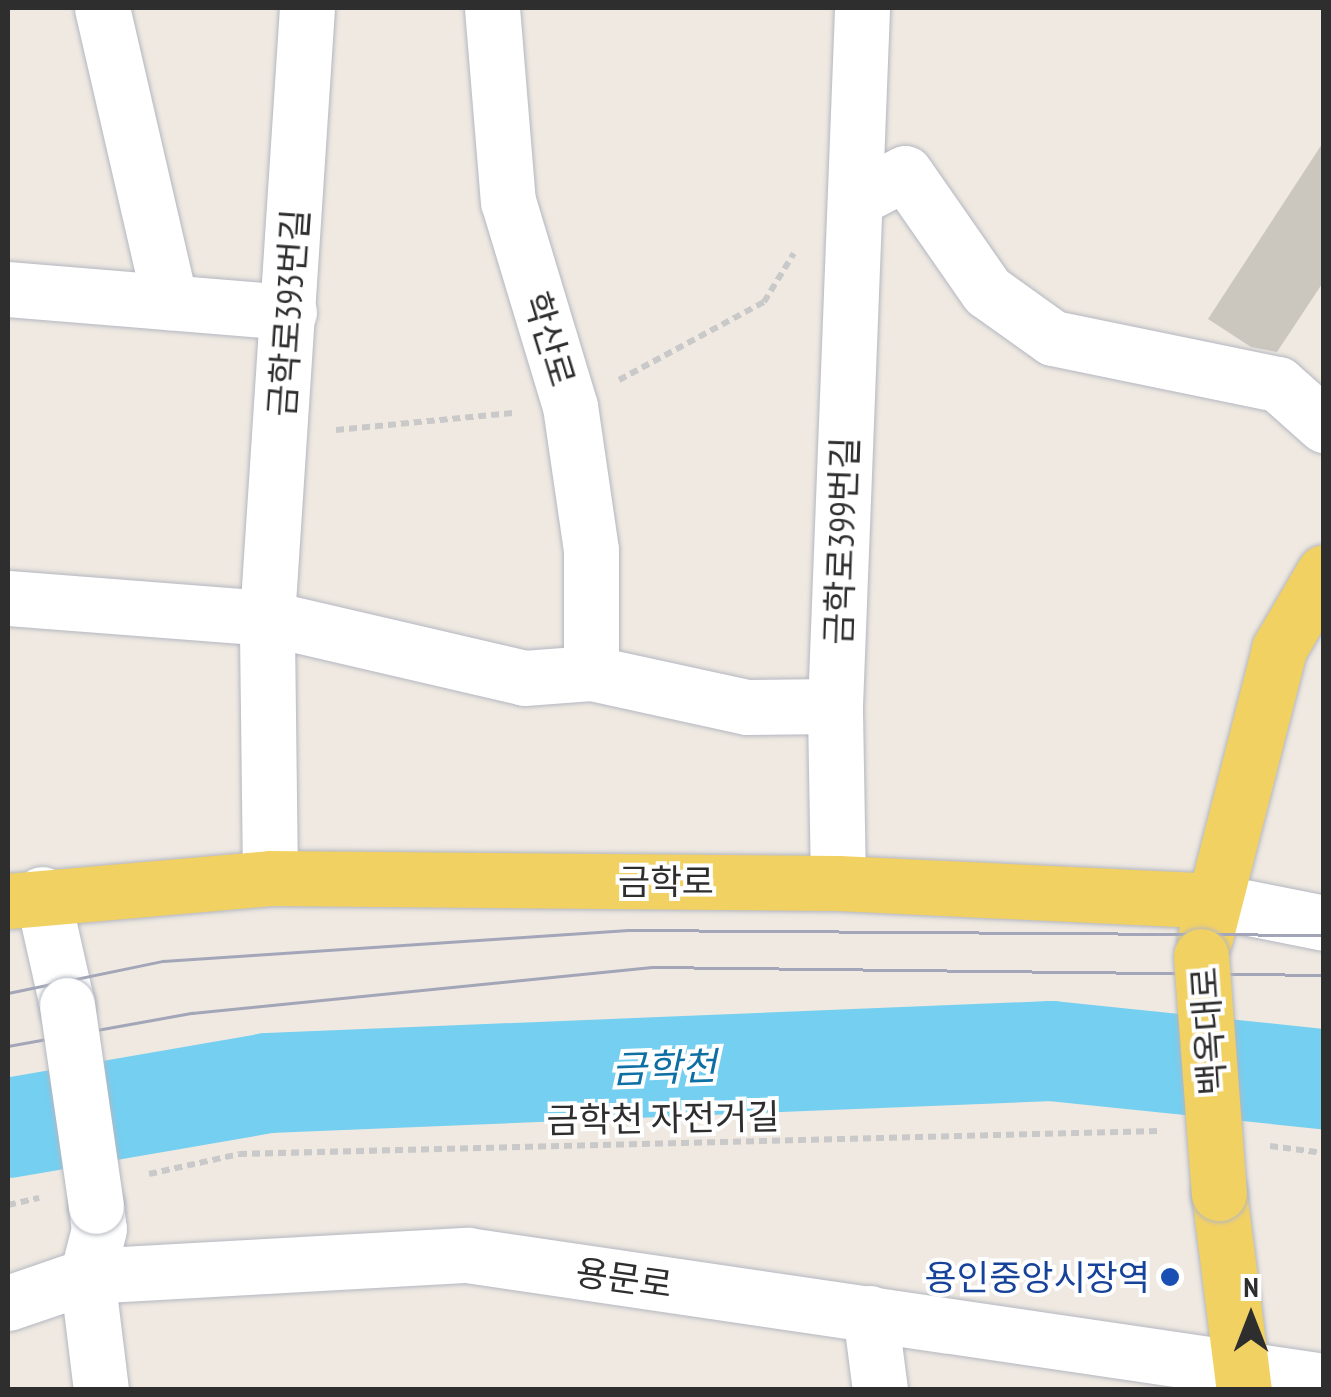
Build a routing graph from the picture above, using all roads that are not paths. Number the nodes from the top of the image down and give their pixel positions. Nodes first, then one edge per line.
1 (102, 8) edge
2 (307, 8) edge
3 (492, 8) edge
4 (862, 8) edge
5 (855, 199) junction
6 (8, 289) edge
7 (170, 302) junction
8 (289, 312) junction
9 (1324, 426) edge
10 (1324, 572) edge
11 (8, 598) edge
12 (267, 618) junction
13 (591, 673) junction
14 (835, 706) junction
15 (270, 878) junction
16 (838, 882) junction
17 (25, 897) edge
18 (1214, 901) junction
19 (1324, 924) edge
20 (87, 1276) junction
21 (8, 1303) edge
22 (870, 1313) junction
23 (1243, 1378) edge
24 (1324, 1381) edge
25 (101, 1390) edge
26 (880, 1390) edge

1 - 7 street
2 - 8 street, 금학로393번길
3 - 13 street, 학산로
4 - 5 street, 금학로399번길
5 - 9 street
5 - 14 street, 금학로399번길
6 - 7 street
7 - 8 street
8 - 12 street, 금학로393번길
10 - 18 main road, 백옥대로
11 - 12 street
12 - 13 street
12 - 15 street, 금학로393번길
13 - 14 street
14 - 16 street, 금학로399번길
15 - 16 main road, 금학로
15 - 17 main road, 금학로
16 - 18 main road, 금학로
17 - 20 street, bridge
18 - 19 street, 금학로
18 - 23 main road, 백옥대로, bridge
20 - 21 street, 용문로
20 - 22 street, 용문로
20 - 25 street
22 - 23 street, 용문로
22 - 26 street
23 - 24 street, 용문로

